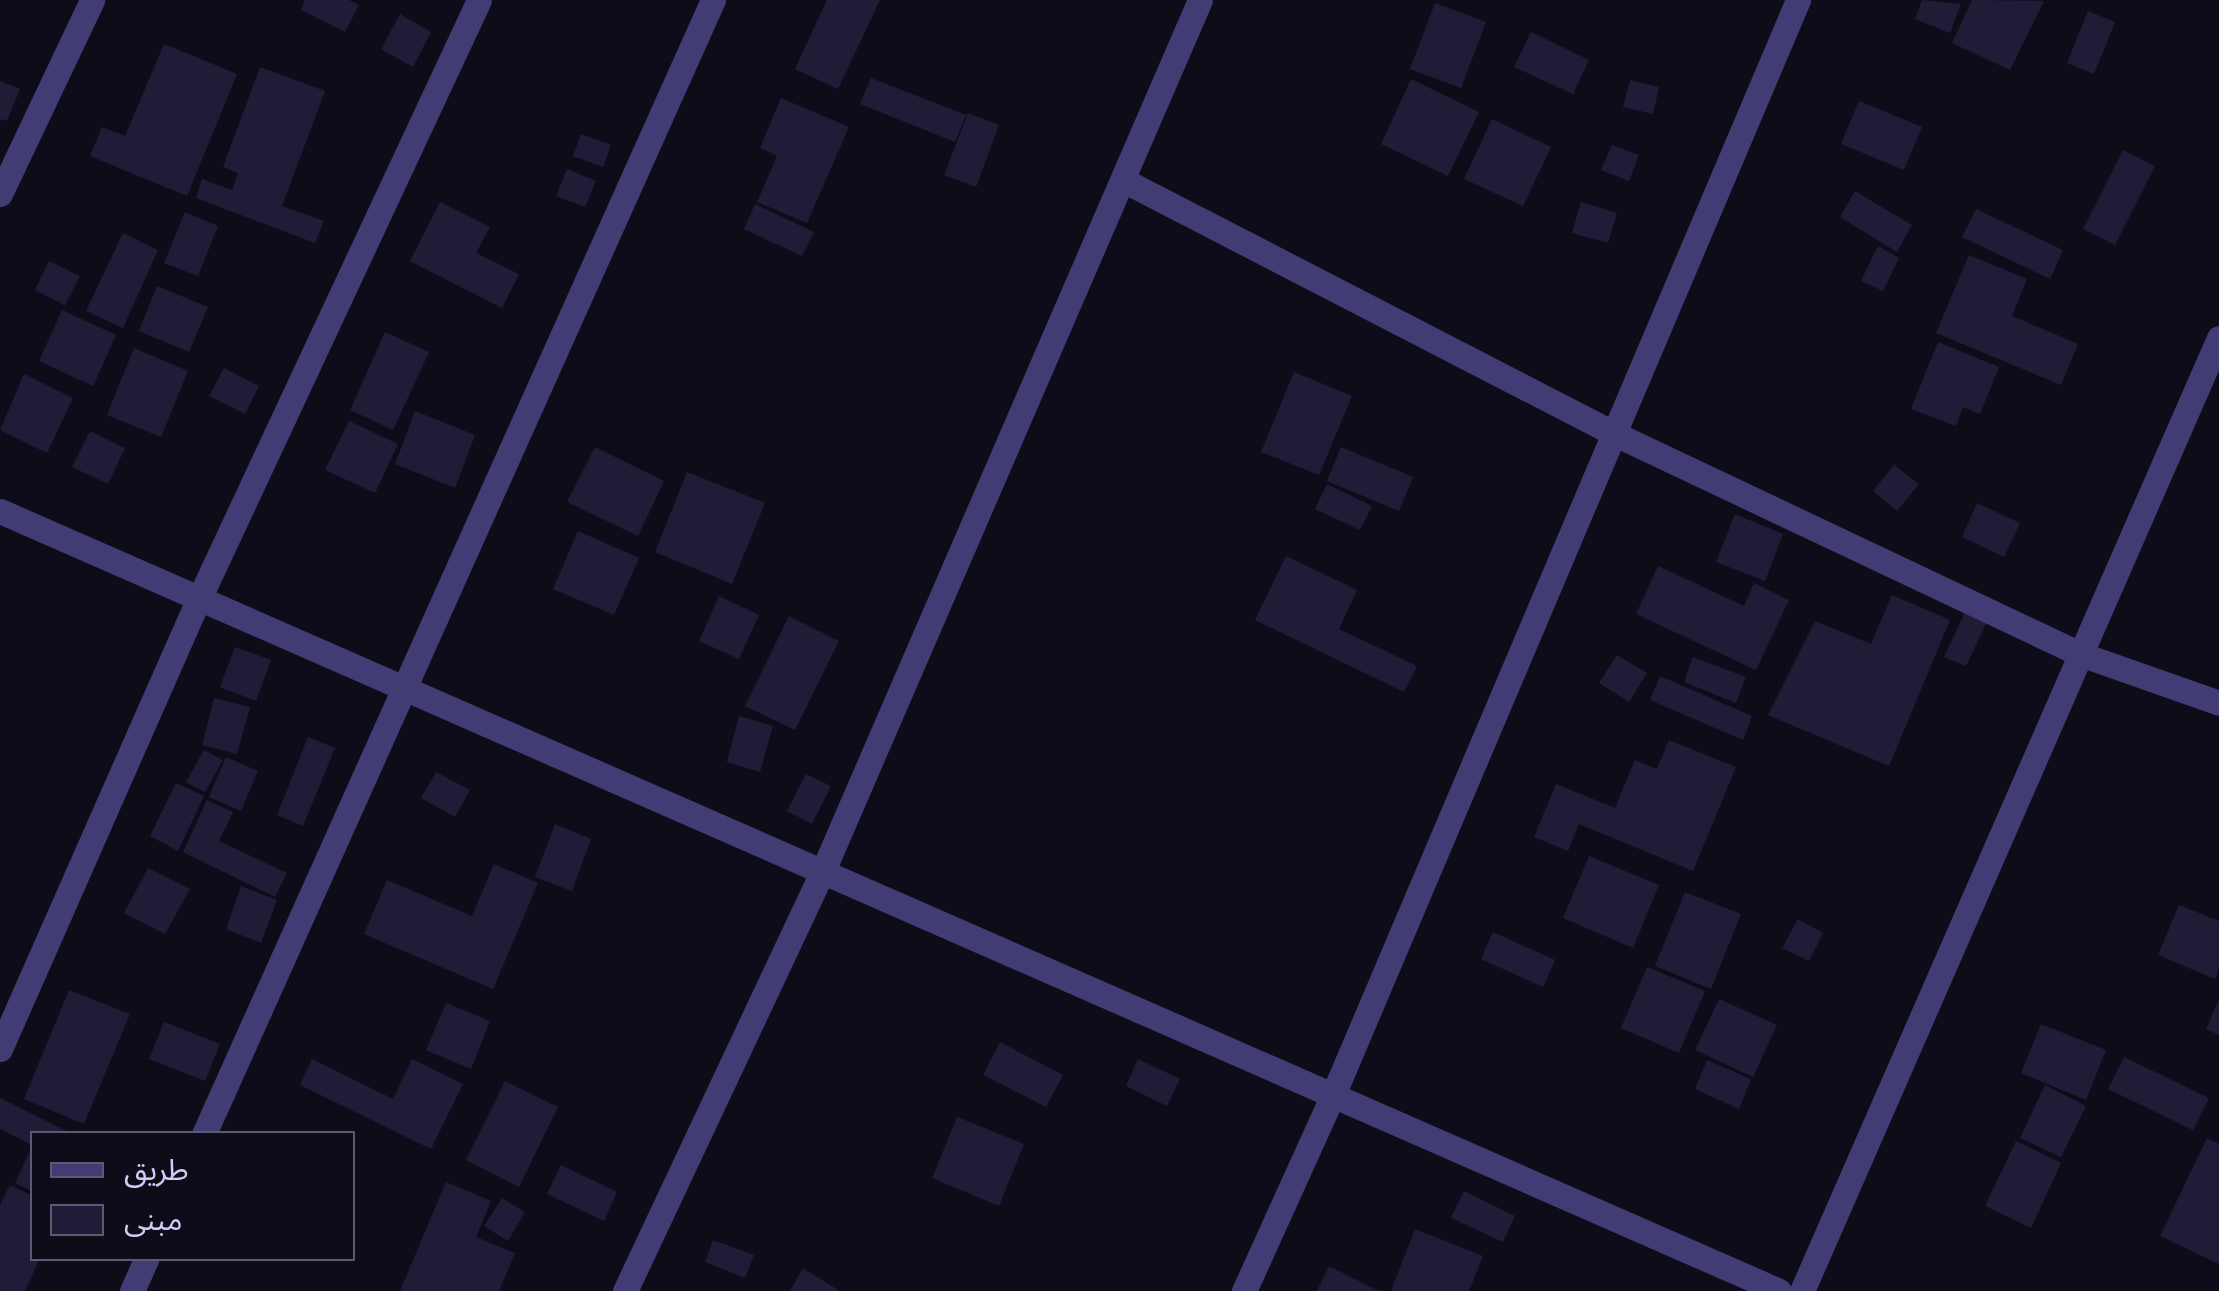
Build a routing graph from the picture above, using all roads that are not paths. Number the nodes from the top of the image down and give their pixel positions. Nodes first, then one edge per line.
1 (92, 0) edge
2 (478, 0) edge
3 (712, 0) edge
4 (1200, 0) edge
5 (1798, 0) edge
6 (1122, 180) junction
7 (0, 194) edge
8 (2219, 338) edge
9 (1615, 434) junction
10 (0, 511) edge
11 (198, 601) junction
12 (2080, 654) junction
13 (406, 691) junction
14 (2219, 703) edge
15 (822, 873) junction
16 (0, 1048) edge
17 (1333, 1095) junction
18 (205, 1131) edge
19 (146, 1261) edge
20 (132, 1291) edge
21 (624, 1291) edge
22 (1244, 1291) edge
23 (1778, 1291) edge
24 (1802, 1291) edge

1 - 7 street
2 - 11 street
3 - 13 street
4 - 6 street
5 - 9 street
6 - 9 street
6 - 15 street
8 - 12 street
9 - 12 street
9 - 17 street
10 - 11 street
11 - 13 street
11 - 16 street
12 - 14 street
12 - 24 street
13 - 15 street
13 - 18 street
15 - 17 street
15 - 21 street
17 - 22 street
17 - 23 street
19 - 20 street

